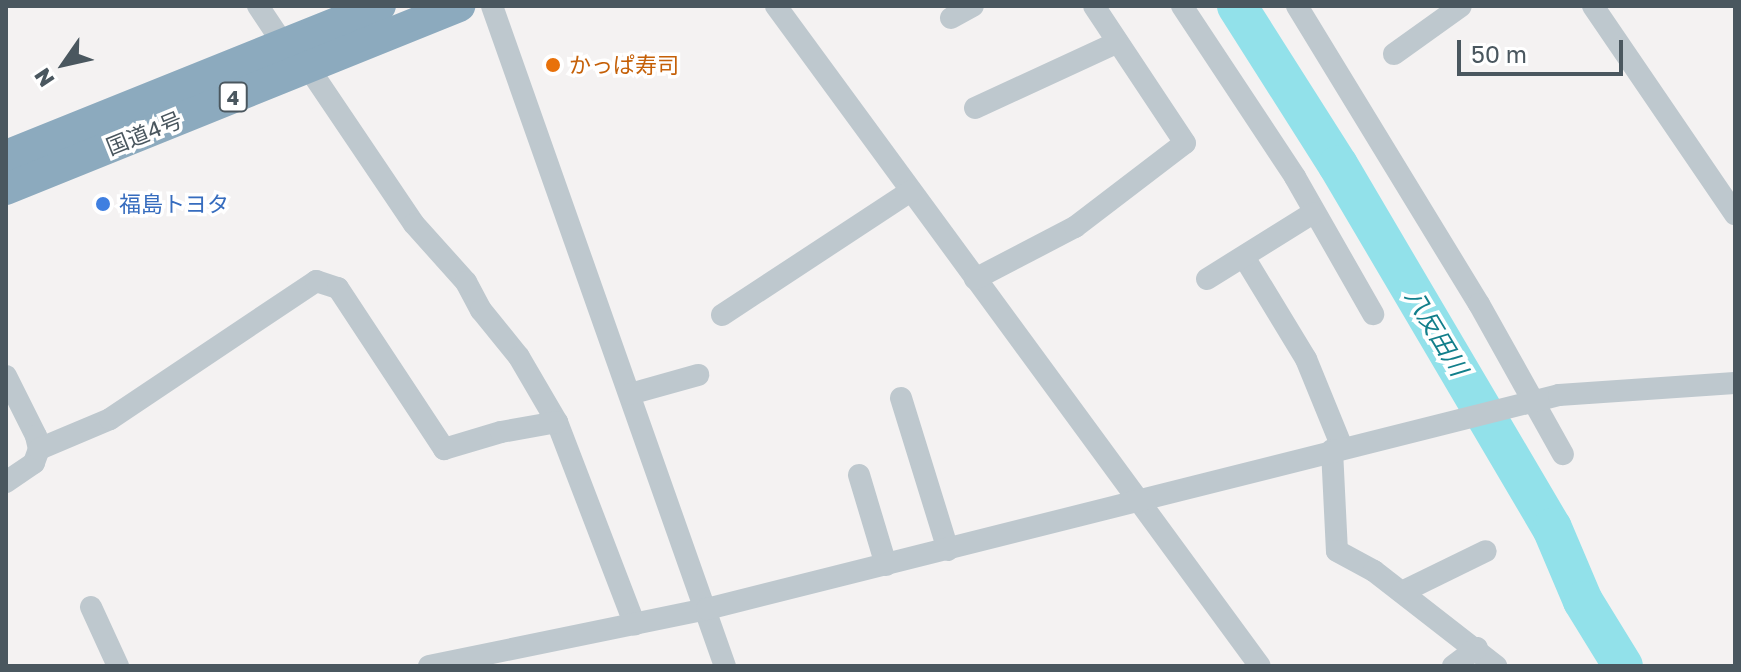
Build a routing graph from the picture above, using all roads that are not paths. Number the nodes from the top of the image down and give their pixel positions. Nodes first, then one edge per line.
1 (258, 6) edge
2 (380, 6) edge
3 (459, 6) edge
4 (492, 6) edge
5 (776, 6) edge
6 (973, 6) edge
7 (1094, 6) edge
8 (1182, 6) edge
9 (1297, 6) edge
10 (1461, 6) edge
11 (1593, 6) edge
12 (951, 18) dead end
13 (1118, 42) junction
14 (284, 45) junction
15 (1394, 54) dead end
16 (308, 67) junction
17 (975, 108) dead end
18 (6, 156) edge
19 (6, 189) edge
20 (911, 191) junction
21 (1731, 201) edge
22 (1313, 213) junction
23 (1244, 257) junction
24 (975, 279) junction
25 (1207, 279) dead end
26 (1373, 314) dead end
27 (722, 315) dead end
28 (698, 375) dead end
29 (6, 376) edge
30 (1735, 383) edge
31 (630, 394) junction
32 (901, 398) dead end
33 (1530, 402) junction
34 (557, 422) junction
35 (39, 449) junction
36 (1337, 449) junction
37 (1563, 454) dead end
38 (859, 475) dead end
39 (6, 482) edge
40 (1136, 499) junction
41 (948, 550) junction
42 (1486, 551) dead end
43 (886, 565) junction
44 (1402, 592) junction
45 (91, 607) dead end
46 (707, 609) junction
47 (635, 625) junction
48 (1477, 648) junction
49 (118, 666) edge
50 (429, 666) edge
51 (725, 666) edge
52 (1260, 666) edge
53 (1453, 666) edge
54 (1496, 666) edge

1 - 14 street
2 - 14 highway, 国道4号 / 4
3 - 16 highway, 国道4号 / 4
4 - 31 street
5 - 20 street
6 - 12 street
7 - 13 street
8 - 22 street
9 - 33 street
10 - 15 street
11 - 21 street
13 - 17 street
13 - 24 street
14 - 18 highway, 国道4号 / 4
16 - 19 highway, 国道4号 / 4
16 - 34 street
20 - 24 street
20 - 27 street
22 - 23 street
22 - 26 street
23 - 25 street
23 - 36 street
24 - 40 street
28 - 31 street
29 - 35 street
30 - 33 street
31 - 46 street
32 - 41 street
33 - 36 street
33 - 37 street
34 - 35 street
34 - 47 street
35 - 39 street
36 - 40 street
36 - 44 street
38 - 43 street
40 - 41 street
40 - 52 street
41 - 43 street
42 - 44 street
43 - 46 street
44 - 48 street
45 - 49 street
46 - 47 street
46 - 51 street
47 - 50 street
48 - 53 street
48 - 54 street

